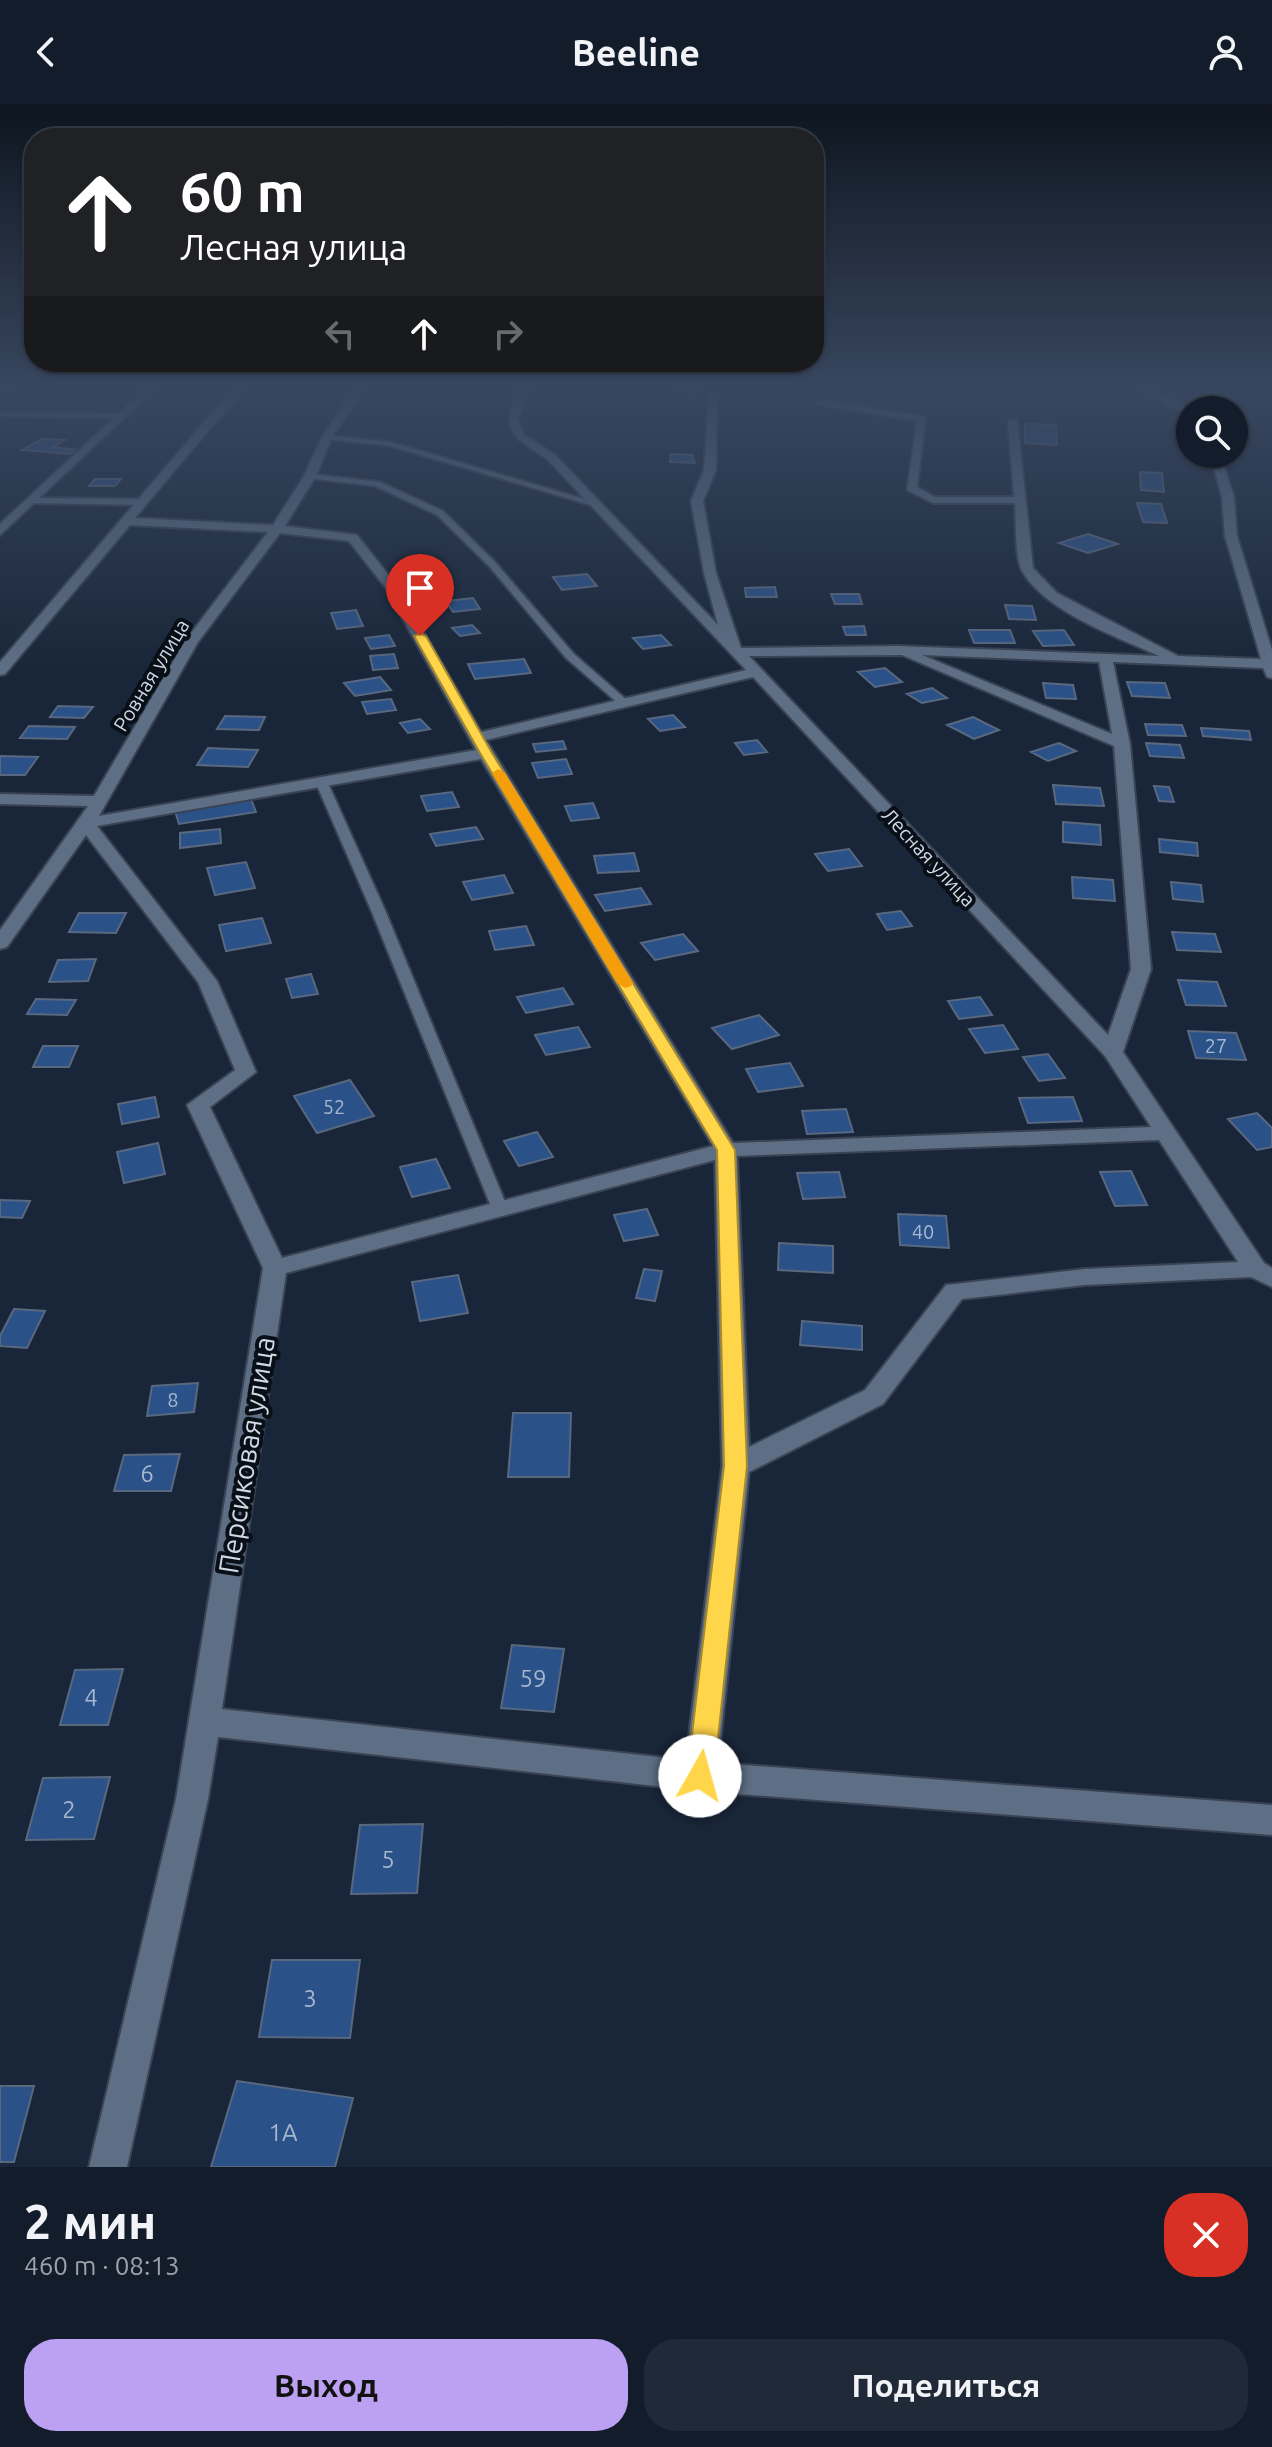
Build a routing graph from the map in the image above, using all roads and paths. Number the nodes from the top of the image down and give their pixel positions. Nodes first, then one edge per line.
1 (50, 483) edge
2 (159, 483) edge
3 (305, 483) edge
4 (371, 483) edge
5 (526, 483) edge
6 (577, 483) edge
7 (704, 483) edge
8 (912, 483) edge
9 (1018, 483) edge
10 (1224, 483) edge
11 (1019, 500) junction
12 (31, 501) junction
13 (144, 502) junction
14 (597, 504) junction
15 (129, 521) junction
16 (277, 529) junction
17 (0, 531) edge
18 (733, 649) junction
19 (897, 650) junction
20 (1105, 658) junction
21 (1180, 659) junction
22 (1270, 669) edge
23 (0, 671) edge
24 (755, 672) junction
25 (624, 703) junction
26 (1122, 744) junction
27 (482, 745) junction
28 (321, 781) junction
29 (0, 799) edge
30 (93, 812) junction
31 (0, 943) edge
32 (1113, 1052) junction
33 (1166, 1133) junction
34 (726, 1150) junction
35 (500, 1209) junction
36 (275, 1268) junction
37 (1264, 1274) edge
38 (736, 1466) junction
39 (204, 1721) junction
40 (700, 1776) junction
41 (1272, 1820) edge
42 (108, 2167) edge

1 - 12 street
2 - 13 street
3 - 16 street, Ровная улица
4 - 25 lane
5 - 14 lane
6 - 14 street
7 - 18 street, Лесная улица
8 - 11 street
9 - 11 street
10 - 22 street
11 - 21 street
12 - 13 lane
12 - 17 street
13 - 15 street
14 - 18 street
15 - 16 street
15 - 23 street
16 - 27 street
16 - 30 street, Ровная улица
18 - 19 street
18 - 24 street, Лесная улица
19 - 20 street
19 - 26 street
20 - 21 street
20 - 26 street
21 - 22 street
24 - 25 street
24 - 32 street, Лесная улица
25 - 27 street
26 - 32 street
27 - 28 street
27 - 34 street
28 - 30 street
28 - 35 lane
29 - 30 street
30 - 31 street, Ровная улица
30 - 36 street
32 - 33 street, Лесная улица
33 - 34 street
33 - 37 street, Лесная улица
34 - 35 street
34 - 38 street
35 - 36 street
36 - 39 street, Персиковая улица
37 - 38 street
38 - 40 street
39 - 40 street
39 - 42 street, Персиковая улица
40 - 41 street

